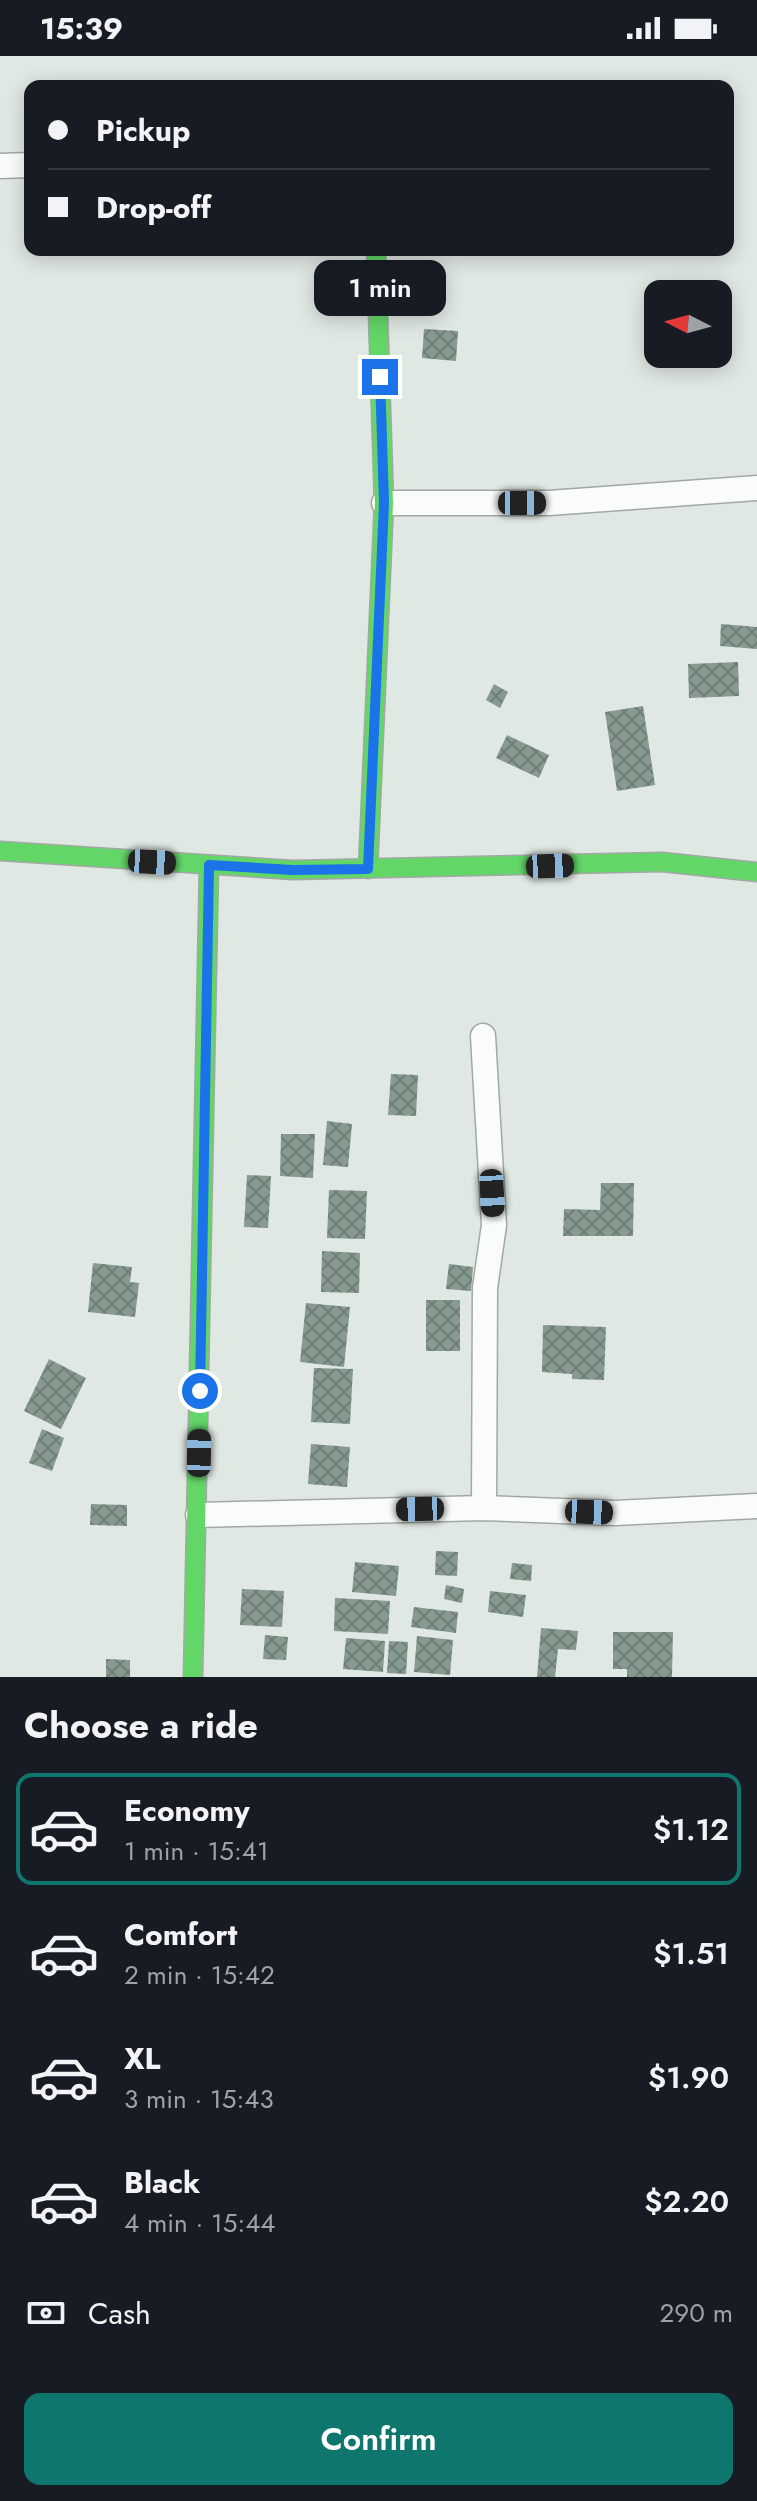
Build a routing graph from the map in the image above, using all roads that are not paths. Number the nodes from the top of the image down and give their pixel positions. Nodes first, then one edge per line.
1 (24, 165) edge
2 (0, 166) edge
3 (376, 256) edge
4 (757, 488) edge
5 (384, 503) junction
6 (0, 851) edge
7 (209, 865) junction
8 (368, 869) junction
9 (757, 872) edge
10 (483, 1036) dead end
11 (757, 1506) edge
12 (484, 1508) junction
13 (198, 1515) junction
14 (193, 1677) edge

1 - 2 street
3 - 5 street
4 - 5 street
5 - 8 street
6 - 7 street
7 - 8 street
7 - 13 street
8 - 9 street
10 - 12 street
11 - 12 street
12 - 13 street
13 - 14 street

